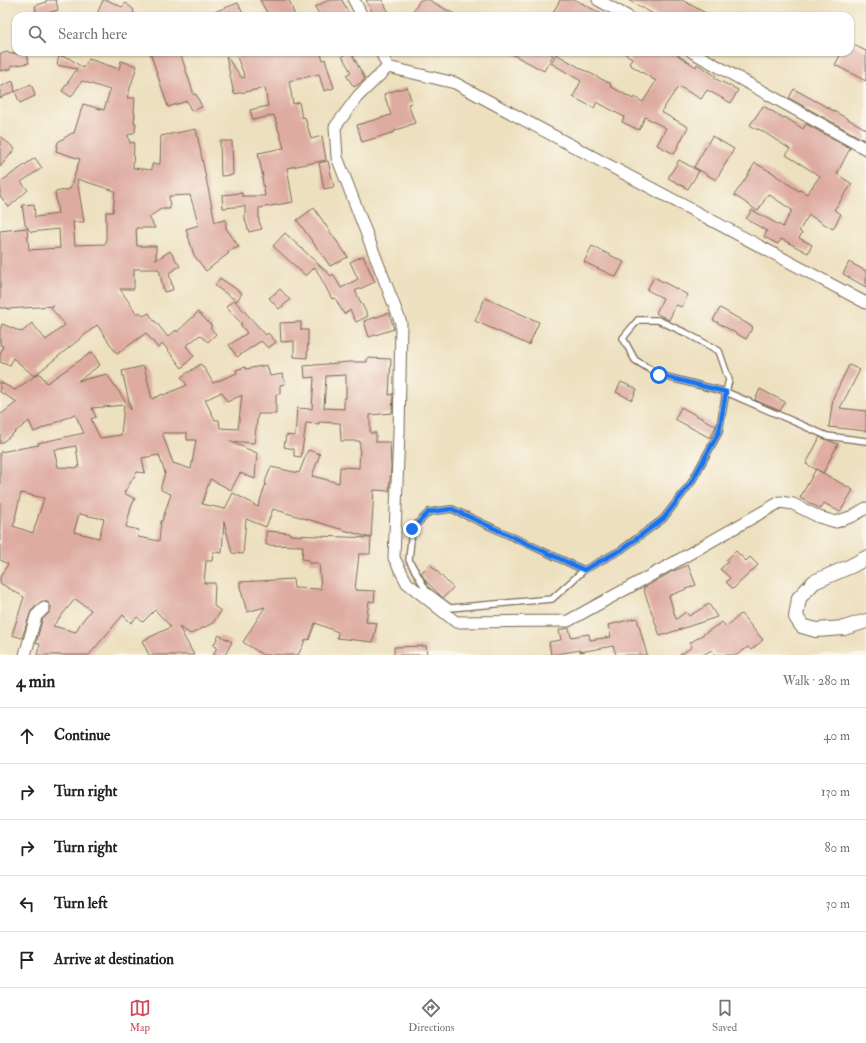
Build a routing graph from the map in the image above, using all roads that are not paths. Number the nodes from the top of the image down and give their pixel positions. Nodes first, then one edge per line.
1 (354, 0) edge
2 (598, 0) edge
3 (360, 12) edge
4 (620, 12) edge
5 (382, 56) edge
6 (699, 56) edge
7 (388, 67) junction
8 (866, 148) edge
9 (866, 303) edge
10 (726, 392) junction
11 (866, 441) edge
12 (866, 508) edge
13 (866, 558) edge
14 (584, 570) junction
15 (44, 608) dead end
16 (866, 621) edge
17 (25, 655) edge

1 - 3 street
2 - 4 street
5 - 7 street
6 - 8 street
7 - 9 street
7 - 12 street
10 - 10 lane
10 - 11 lane
10 - 14 lane
13 - 16 street
14 - 14 lane
15 - 17 street

